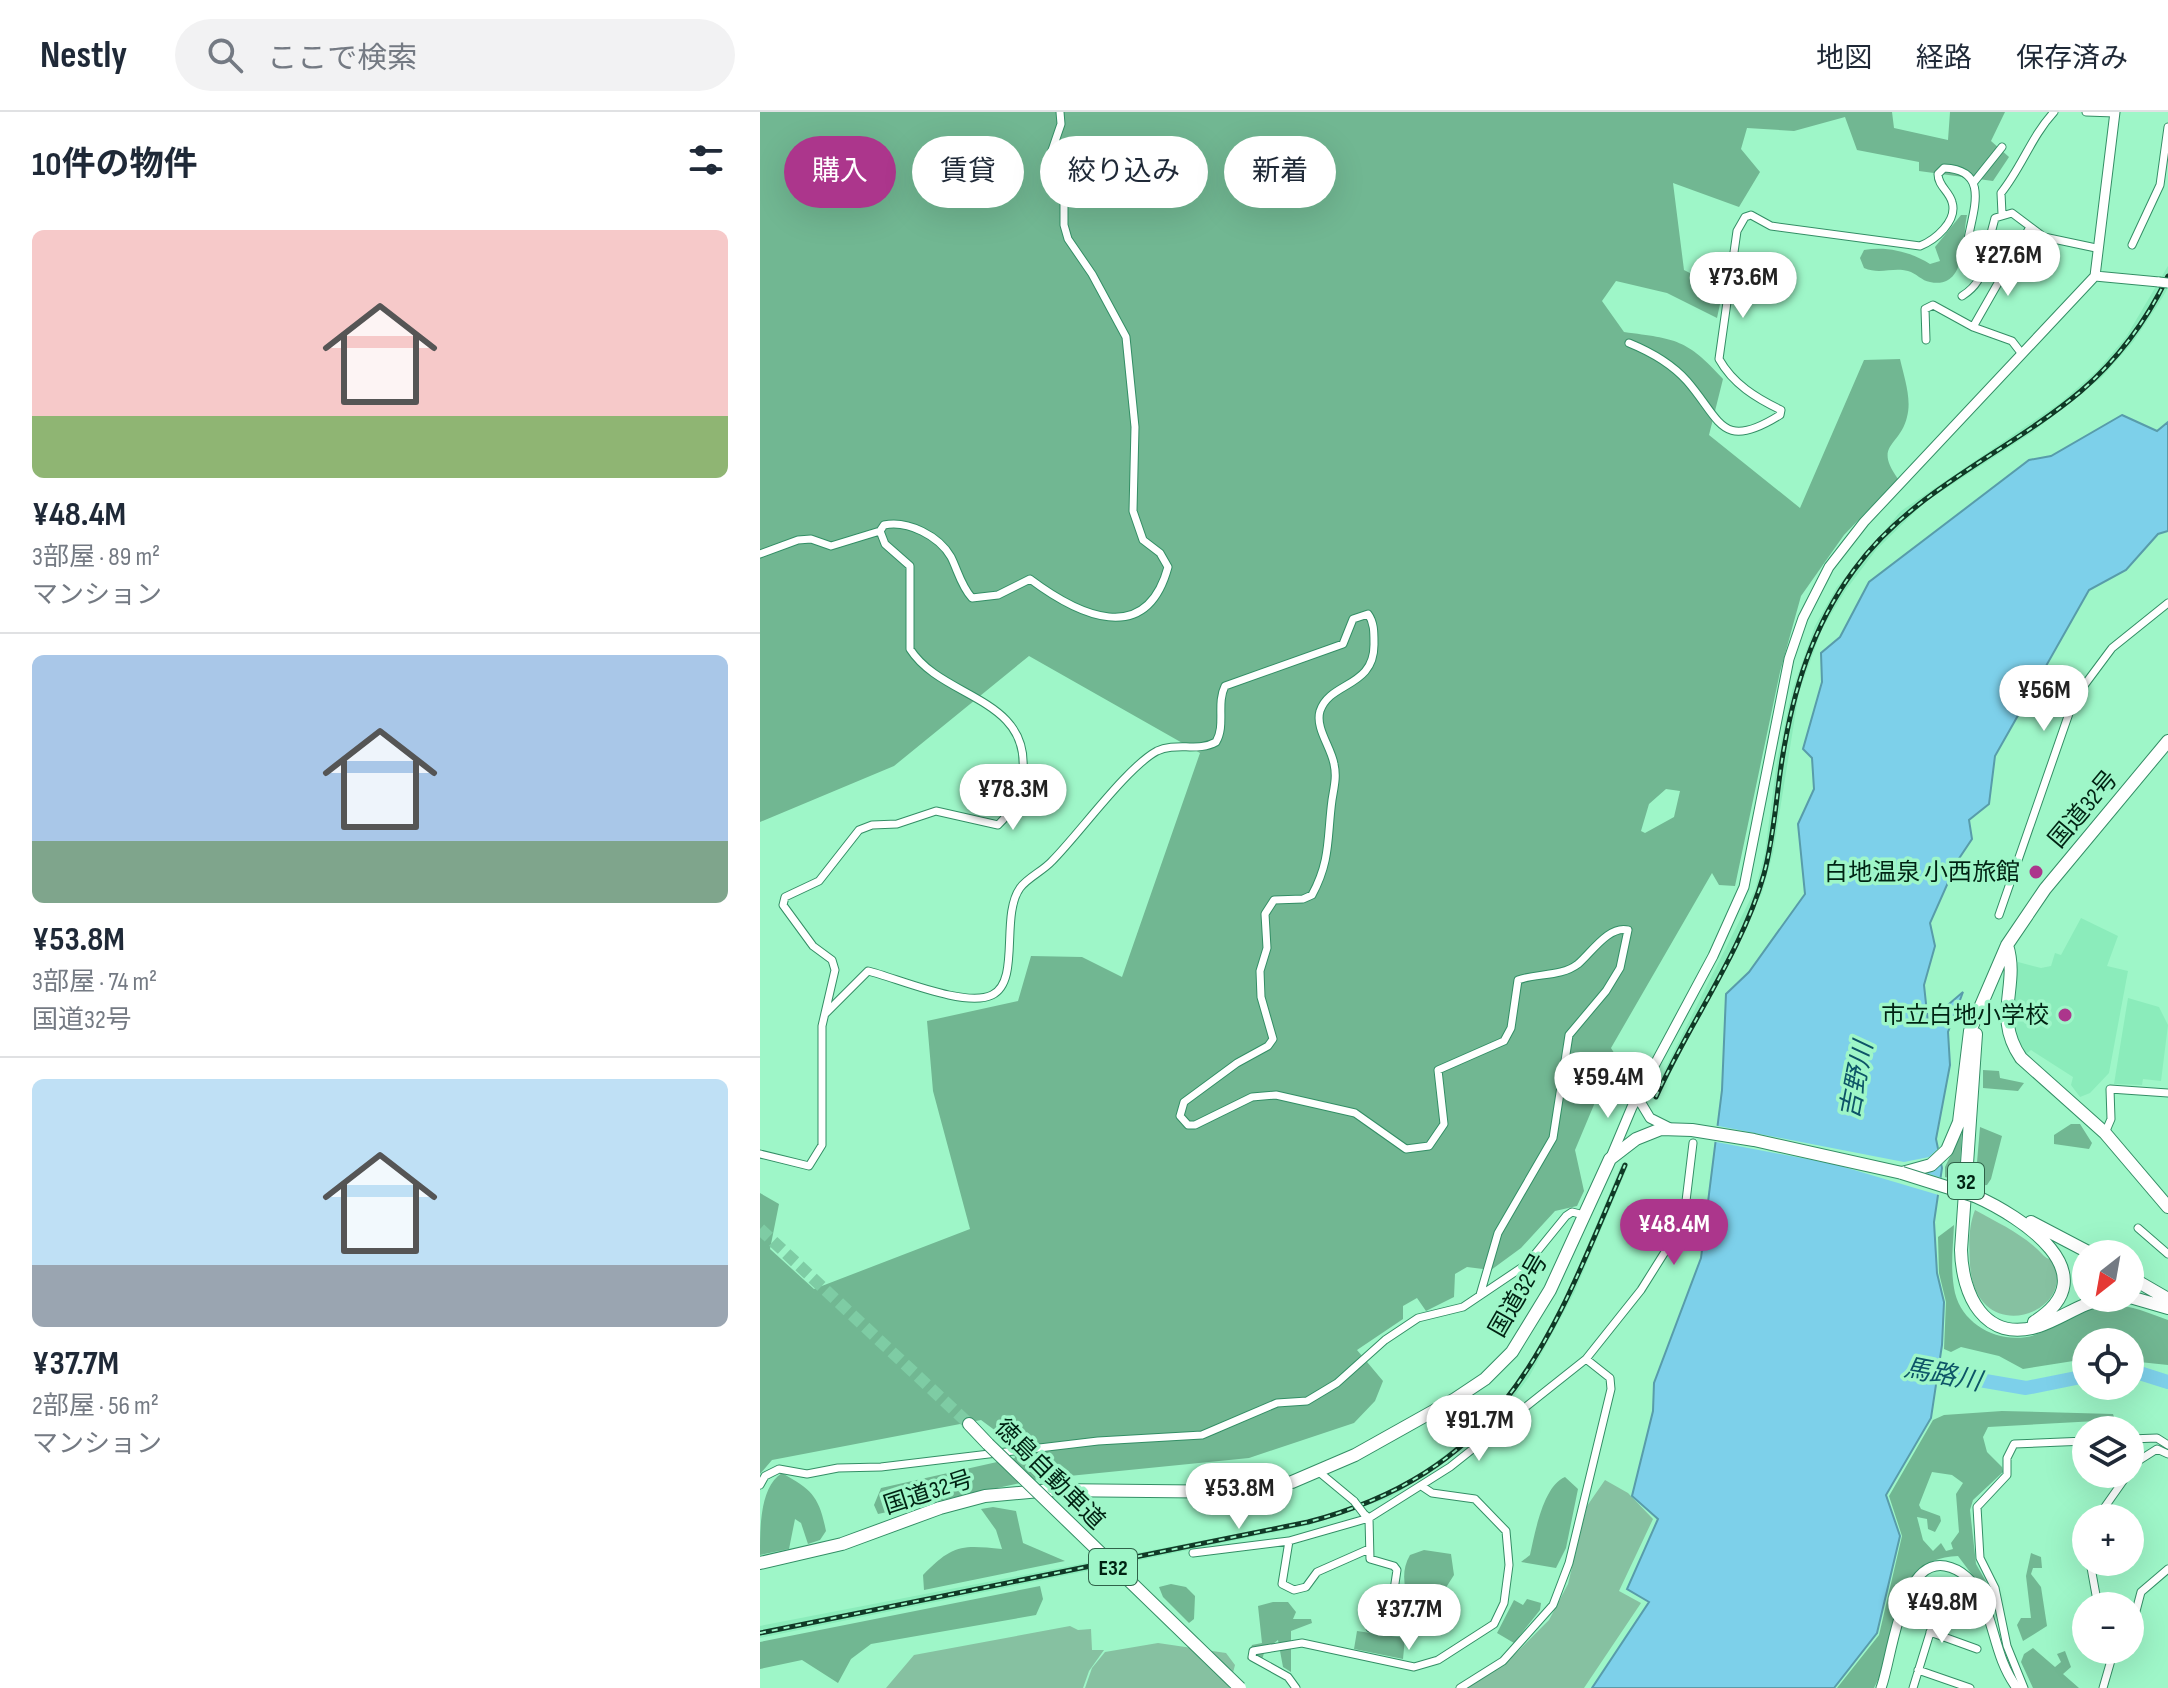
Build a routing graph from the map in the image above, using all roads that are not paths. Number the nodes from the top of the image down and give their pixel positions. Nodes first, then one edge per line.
1 (1060, 112) edge
2 (2054, 112) edge
3 (2086, 112) edge
4 (2115, 112) edge
5 (2168, 127) edge
6 (2002, 147) dead end
7 (1974, 182) junction
8 (2002, 214) junction
9 (2030, 227) junction
10 (2132, 245) dead end
11 (2096, 248) junction
12 (1982, 254) junction
13 (2095, 276) junction
14 (2164, 283) edge
15 (1962, 296) dead end
16 (1973, 327) junction
17 (1926, 340) dead end
18 (1629, 343) dead end
19 (2022, 354) junction
20 (880, 531) junction
21 (760, 554) edge
22 (2168, 603) edge
23 (2168, 741) edge
24 (1999, 915) dead end
25 (2007, 945) junction
26 (1981, 1003) junction
27 (826, 1013) junction
28 (2168, 1093) edge
29 (1638, 1098) junction
30 (1668, 1127) junction
31 (2105, 1133) junction
32 (1693, 1143) dead end
33 (760, 1154) edge
34 (1610, 1159) junction
35 (1902, 1173) junction
36 (1995, 1205) junction
37 (2168, 1207) edge
38 (1584, 1215) junction
39 (2138, 1228) dead end
40 (2072, 1244) edge
41 (2168, 1254) edge
42 (2144, 1285) edge
43 (1480, 1295) junction
44 (2168, 1299) edge
45 (2144, 1301) edge
46 (2168, 1308) edge
47 (2072, 1310) edge
48 (2019, 1327) junction
49 (1586, 1359) junction
50 (969, 1424) tunnel mouth
51 (2144, 1438) edge
52 (2072, 1442) edge
53 (2168, 1443) edge
54 (2168, 1454) edge
55 (2144, 1457) edge
56 (1319, 1472) junction
57 (760, 1485) edge
58 (1423, 1487) junction
59 (1366, 1516) junction
60 (1289, 1541) junction
61 (1369, 1549) junction
62 (1193, 1553) dead end
63 (760, 1563) edge
64 (2168, 1569) edge
65 (2141, 1592) edge
66 (1391, 1599) junction
67 (1958, 1600) dead end
68 (1370, 1628) dead end
69 (1388, 1630) dead end
70 (1930, 1632) junction
71 (1977, 1649) dead end
72 (2110, 1664) edge
73 (1918, 1670) junction
74 (1972, 1686) edge
75 (1882, 1687) edge
76 (1240, 1688) edge
77 (1296, 1688) edge
78 (1460, 1688) edge
79 (1913, 1688) edge
80 (2017, 1688) edge
81 (2024, 1688) edge
82 (2103, 1688) edge

1 - 20 street
2 - 8 street
3 - 4 street
4 - 11 street
5 - 10 street
6 - 7 street
7 - 12 street
7 - 18 street
8 - 9 street
8 - 12 street
9 - 11 street
9 - 16 street
11 - 13 street
12 - 15 street
13 - 14 street
13 - 19 street
16 - 17 street
16 - 19 street
19 - 29 street
20 - 21 street
20 - 27 street
22 - 24 street
23 - 25 highway, 国道32号 / 32
25 - 26 highway, 国道32号 / 32
25 - 31 highway
26 - 35 highway, 国道32号 / 32
26 - 48 highway, 国道32号 / 32
27 - 33 street
27 - 43 street
28 - 31 street
29 - 30 street
29 - 34 street
30 - 34 highway, 32
30 - 35 highway, 32
31 - 37 highway
32 - 49 street
34 - 38 highway, 国道32号
35 - 36 highway, 32, bridge
36 - 40 highway
36 - 48 highway, 32
38 - 43 street
38 - 56 highway, 国道32号
39 - 41 street
42 - 44 highway
43 - 57 street
45 - 46 highway
47 - 48 highway
49 - 58 street
49 - 78 street
50 - 76 highway, 徳島自動車道 / E32, bridge
51 - 53 street
52 - 81 street
54 - 55 street
56 - 59 street, bridge
56 - 63 highway, 国道32号
58 - 59 street
58 - 77 street
59 - 60 street
59 - 61 street
60 - 61 street
60 - 62 street
61 - 66 street
64 - 65 street
66 - 68 street
66 - 69 street
67 - 70 street
70 - 71 street
70 - 73 street
72 - 82 street
73 - 74 street
73 - 79 street
75 - 80 street

